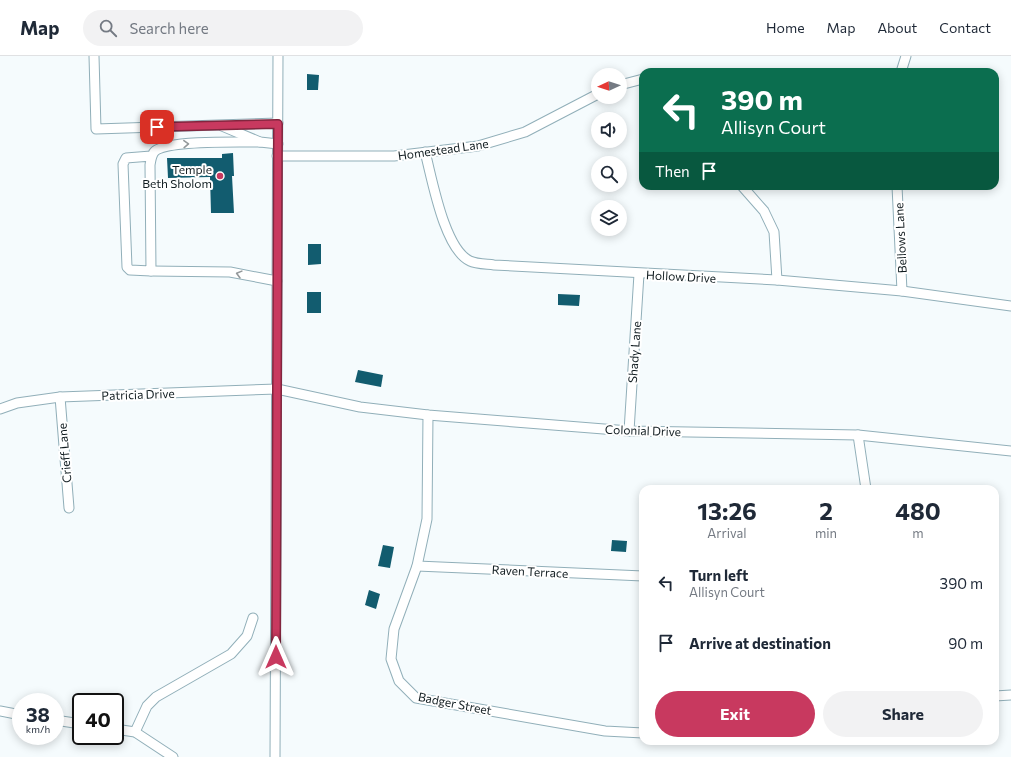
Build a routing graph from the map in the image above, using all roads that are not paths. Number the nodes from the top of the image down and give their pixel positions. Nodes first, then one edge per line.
1 (94, 56) edge
2 (278, 56) edge
3 (906, 56) edge
4 (902, 68) edge
5 (639, 80) edge
6 (627, 83) edge
7 (591, 98) edge
8 (218, 124) junction
9 (278, 124) junction
10 (260, 142) junction
11 (278, 144) junction
12 (425, 152) junction
13 (151, 156) junction
14 (277, 156) junction
15 (746, 190) edge
16 (898, 190) edge
17 (151, 270) junction
18 (639, 274) junction
19 (776, 280) junction
20 (277, 281) junction
21 (902, 291) junction
22 (1011, 306) edge
23 (277, 389) junction
24 (60, 397) junction
25 (0, 409) edge
26 (428, 415) junction
27 (629, 431) junction
28 (858, 435) junction
29 (1011, 451) edge
30 (865, 485) edge
31 (69, 508) dead end
32 (417, 566) junction
33 (639, 576) edge
34 (253, 618) dead end
35 (1011, 695) edge
36 (999, 696) edge
37 (0, 711) edge
38 (12, 713) edge
39 (124, 730) edge
40 (135, 732) junction
41 (639, 733) edge
42 (173, 757) edge
43 (275, 757) edge

1 - 8 street
2 - 9 street
3 - 4 street
5 - 6 street
7 - 12 street, Homestead Lane
8 - 9 street
8 - 10 street
9 - 11 street
10 - 11 street
13 -> 10 street
11 - 14 street
12 - 14 street, Homestead Lane
12 - 18 street, Hollow Drive
13 - 17 street
13 - 17 street
14 - 20 street
15 - 19 street
16 - 21 street, Bellows Lane
20 -> 17 street
18 - 19 street, Hollow Drive
18 - 27 street, Shady Lane
19 - 21 street, Hollow Drive
20 - 23 street
21 - 22 street, Hollow Drive
23 - 24 street, Patricia Drive
23 - 26 street, Colonial Drive
23 - 43 street
24 - 25 street, Patricia Drive
24 - 31 street, Crieff Lane
26 - 27 street, Colonial Drive
26 - 32 street, Badger Street
27 - 28 street, Colonial Drive
28 - 29 street, Colonial Drive
28 - 30 street
32 - 33 street, Raven Terrace
32 - 41 street, Badger Street
34 - 40 street
35 - 36 street
37 - 38 street
39 - 40 street
40 - 42 street

